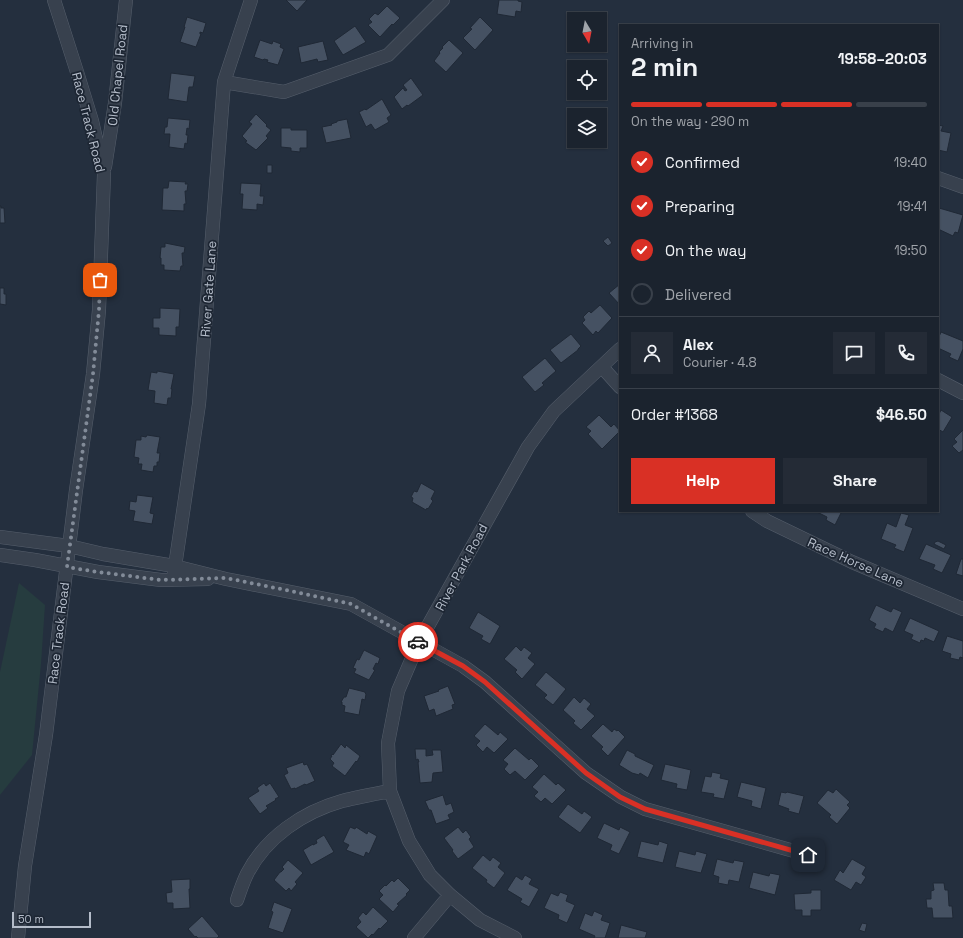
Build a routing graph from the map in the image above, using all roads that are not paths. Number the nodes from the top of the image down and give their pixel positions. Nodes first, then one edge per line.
1 (126, 0) edge
2 (251, 0) edge
3 (443, 0) edge
4 (56, 1) edge
5 (224, 82) junction
6 (104, 174) junction
7 (939, 178) edge
8 (963, 188) edge
9 (619, 350) edge
10 (602, 367) junction
11 (939, 381) edge
12 (619, 386) edge
13 (963, 393) edge
14 (754, 512) edge
15 (0, 537) edge
16 (69, 546) junction
17 (0, 555) edge
18 (174, 566) junction
19 (67, 567) junction
20 (226, 578) junction
21 (173, 580) junction
22 (963, 609) edge
23 (419, 642) junction
24 (390, 791) junction
25 (808, 855) dead end
26 (450, 895) junction
27 (237, 900) dead end
28 (18, 938) edge
29 (414, 938) edge
30 (515, 938) edge

1 - 6 street, Old Chapel Road
2 - 5 street, River Gate Lane
3 - 5 street
4 - 6 street, Race Track Road
5 - 18 street, River Gate Lane
6 - 16 street, Race Track Road
7 - 8 street
9 - 10 street, River Park Road
10 - 12 street
10 - 23 street, River Park Road
11 - 13 street
14 - 22 street, Race Horse Lane
15 - 16 street
16 - 18 street
16 - 19 street, Race Track Road
17 - 19 street
18 - 20 street
18 - 21 street, River Gate Lane
19 - 21 street
19 - 28 street, Race Track Road
20 - 21 street
20 - 23 street
23 - 24 street, River Park Road
23 - 25 street
24 - 26 street, River Park Road
24 - 27 street
26 - 29 street
26 - 30 street, River Park Road

